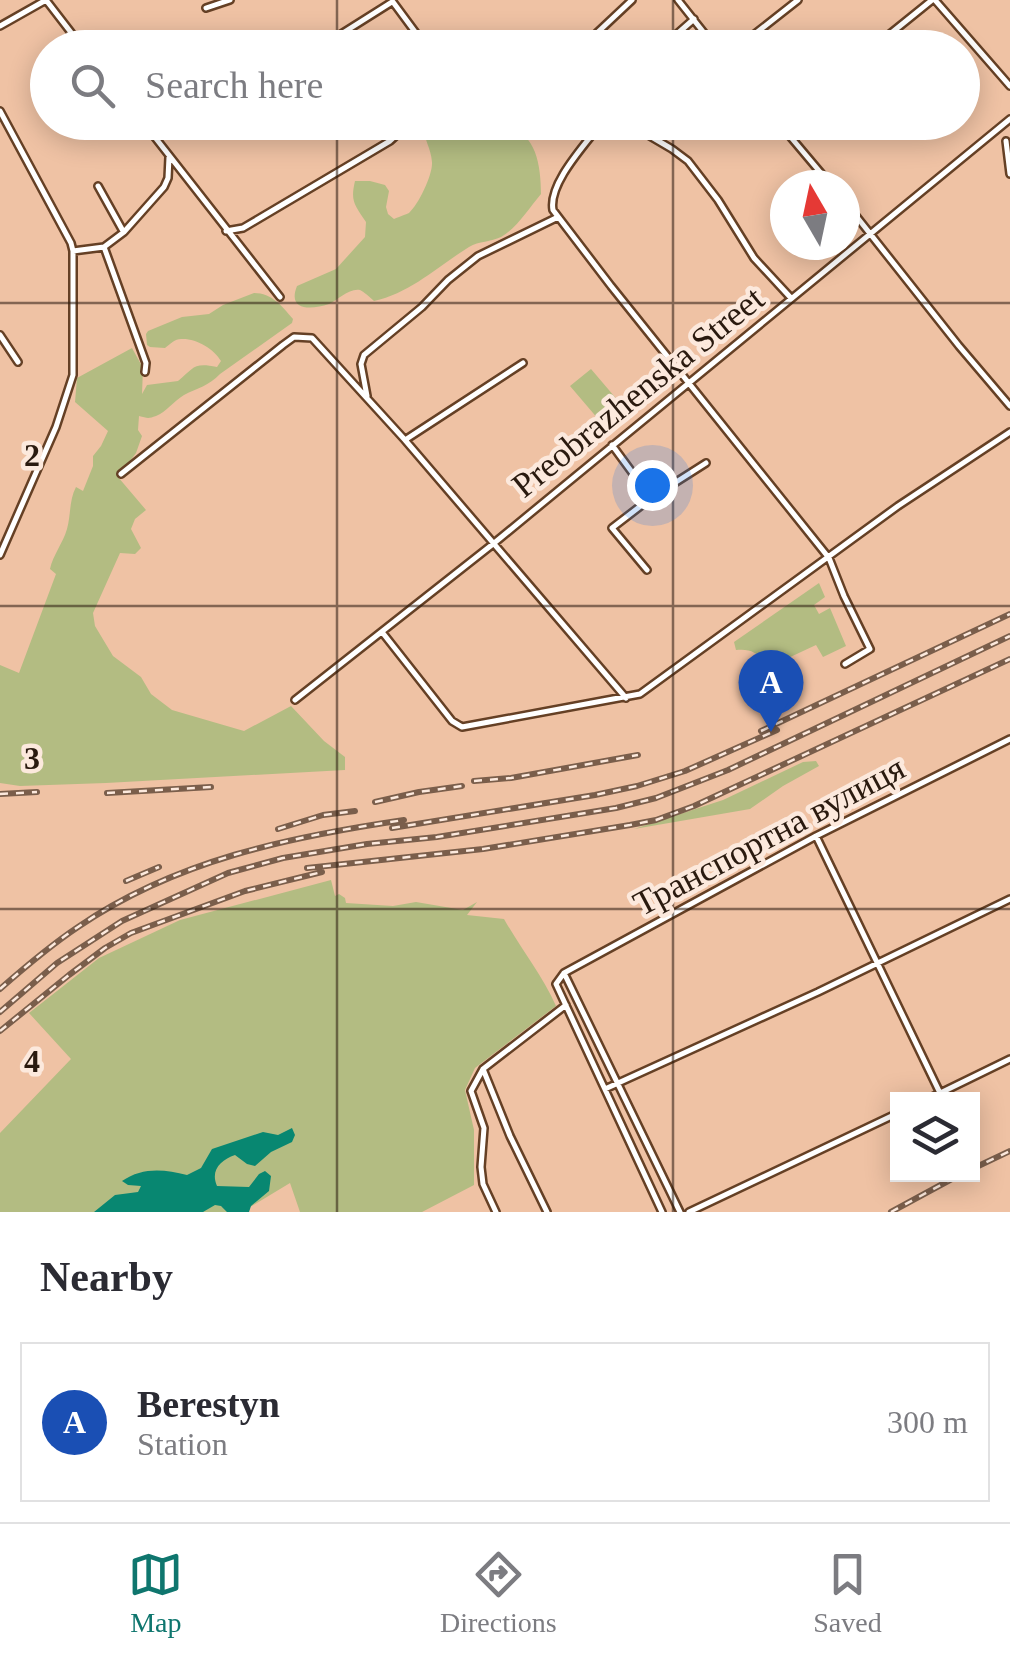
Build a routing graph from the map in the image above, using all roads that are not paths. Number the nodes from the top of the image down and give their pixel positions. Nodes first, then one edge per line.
1 (46, 0) edge
2 (230, 0) edge
3 (632, 0) edge
4 (678, 0) edge
5 (798, 0) edge
6 (934, 0) edge
7 (392, 1) edge
8 (206, 8) dead end
9 (694, 19) junction
10 (0, 26) edge
11 (69, 30) edge
12 (354, 30) edge
13 (414, 30) edge
14 (601, 30) edge
15 (681, 30) edge
16 (702, 30) edge
17 (760, 30) edge
18 (895, 30) edge
19 (961, 30) edge
20 (980, 52) edge
21 (1010, 86) edge
22 (0, 110) edge
23 (1010, 119) edge
24 (998, 130) junction
25 (158, 140) edge
26 (391, 140) edge
27 (588, 140) edge
28 (658, 140) edge
29 (793, 140) edge
30 (1008, 144) edge
31 (169, 154) junction
32 (818, 170) edge
33 (1010, 174) edge
34 (98, 186) dead end
35 (558, 217) junction
36 (860, 220) edge
37 (226, 231) junction
38 (124, 232) junction
39 (871, 233) junction
40 (104, 247) junction
41 (73, 251) junction
42 (280, 296) dead end
43 (791, 298) junction
44 (0, 335) edge
45 (18, 362) dead end
46 (523, 364) dead end
47 (146, 372) dead end
48 (689, 382) junction
49 (367, 397) junction
50 (1010, 406) edge
51 (1010, 432) edge
52 (406, 440) junction
53 (612, 445) junction
54 (706, 463) dead end
55 (121, 474) dead end
56 (651, 498) junction
57 (493, 544) junction
58 (0, 555) edge
59 (829, 558) junction
60 (647, 570) dead end
61 (382, 632) junction
62 (845, 664) dead end
63 (626, 698) junction
64 (295, 700) dead end
65 (1010, 739) edge
66 (816, 836) junction
67 (1010, 900) edge
68 (879, 963) junction
69 (564, 972) junction
70 (566, 1005) junction
71 (1010, 1059) edge
72 (482, 1069) junction
73 (618, 1083) junction
74 (604, 1089) junction
75 (940, 1092) joint
76 (890, 1117) edge
77 (496, 1212) edge
78 (547, 1212) edge
79 (662, 1212) edge
80 (680, 1212) edge
81 (689, 1212) edge

1 - 10 street
1 - 11 street
2 - 8 street
3 - 14 street
4 - 9 street
5 - 17 street
6 - 18 street
6 - 19 street
7 - 12 street
7 - 13 street
9 - 15 street
9 - 16 street
20 - 21 street
22 - 41 street
23 - 24 street, Preobrazhenska Street
24 - 30 street
24 - 39 street, Preobrazhenska Street
25 - 31 street
26 - 37 street
27 - 35 street
28 - 43 street
29 - 32 street
30 - 33 street
31 - 37 street
31 - 38 street
34 - 38 street
35 - 48 street
35 - 49 street
36 - 39 street
37 - 42 street
38 - 40 street
39 - 43 street, Preobrazhenska Street
39 - 50 street
40 - 41 street
40 - 47 street
41 - 58 street
43 - 48 street, Preobrazhenska Street
44 - 45 street
46 - 52 street
48 - 53 street, Preobrazhenska Street
48 - 59 street
49 - 52 street
49 - 55 street
51 - 59 street
52 - 57 street
53 - 56 street
53 - 57 street, Preobrazhenska Street
54 - 56 street
56 - 60 street
57 - 61 street, Preobrazhenska Street
57 - 63 street
59 - 62 street
59 - 63 street
61 - 63 street
61 - 64 street, Preobrazhenska Street
65 - 66 street, Транспортна вулиця
66 - 68 street
66 - 69 street, Транспортна вулиця
67 - 68 street
68 - 73 street
68 - 75 street
69 - 70 street, Транспортна вулиця
69 - 73 street
70 - 72 street
70 - 74 street
71 - 75 street
72 - 77 street
72 - 78 street
73 - 74 street
73 - 80 street
74 - 79 street
76 - 81 street

